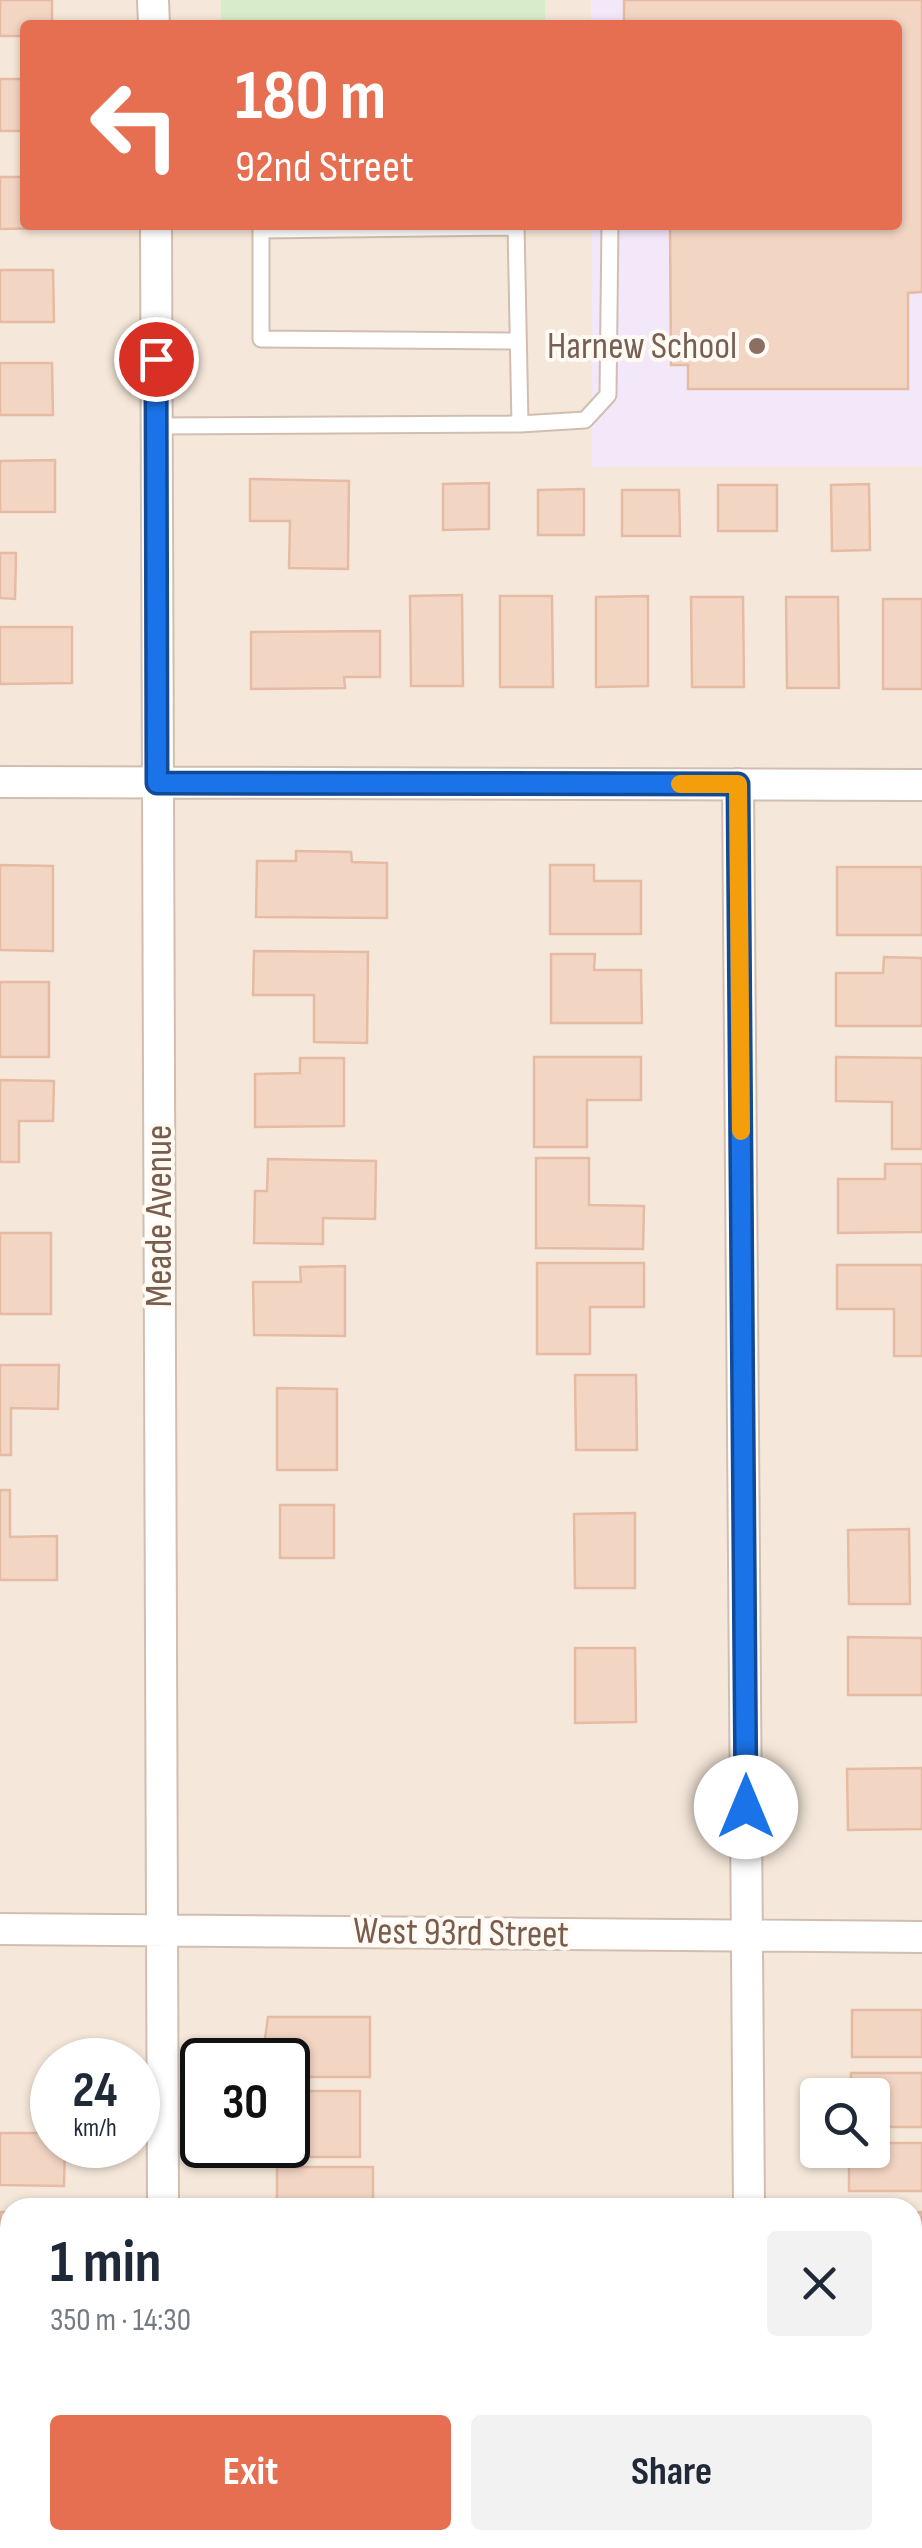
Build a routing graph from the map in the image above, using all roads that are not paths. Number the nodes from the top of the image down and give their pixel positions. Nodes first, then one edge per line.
1 (156, 230) edge
2 (262, 230) edge
3 (516, 230) edge
4 (610, 230) edge
5 (518, 341) junction
6 (520, 424) junction
7 (156, 426) junction
8 (0, 782) edge
9 (157, 783) junction
10 (738, 784) junction
11 (922, 785) edge
12 (0, 1929) edge
13 (162, 1930) junction
14 (747, 1936) junction
15 (922, 1937) edge
16 (163, 2198) edge
17 (749, 2198) edge

1 - 7 street, Meade Avenue
2 - 5 lane
3 - 5 lane
4 - 6 lane
5 - 6 lane
6 - 7 lane
7 - 9 street, Meade Avenue
8 - 9 street
9 - 10 street
9 - 13 street, Meade Avenue
10 - 11 street
10 - 14 street
12 - 13 street, West 93rd Street
13 - 14 street, West 93rd Street
13 - 16 street, Meade Avenue
14 - 15 street, West 93rd Street
14 - 17 street

